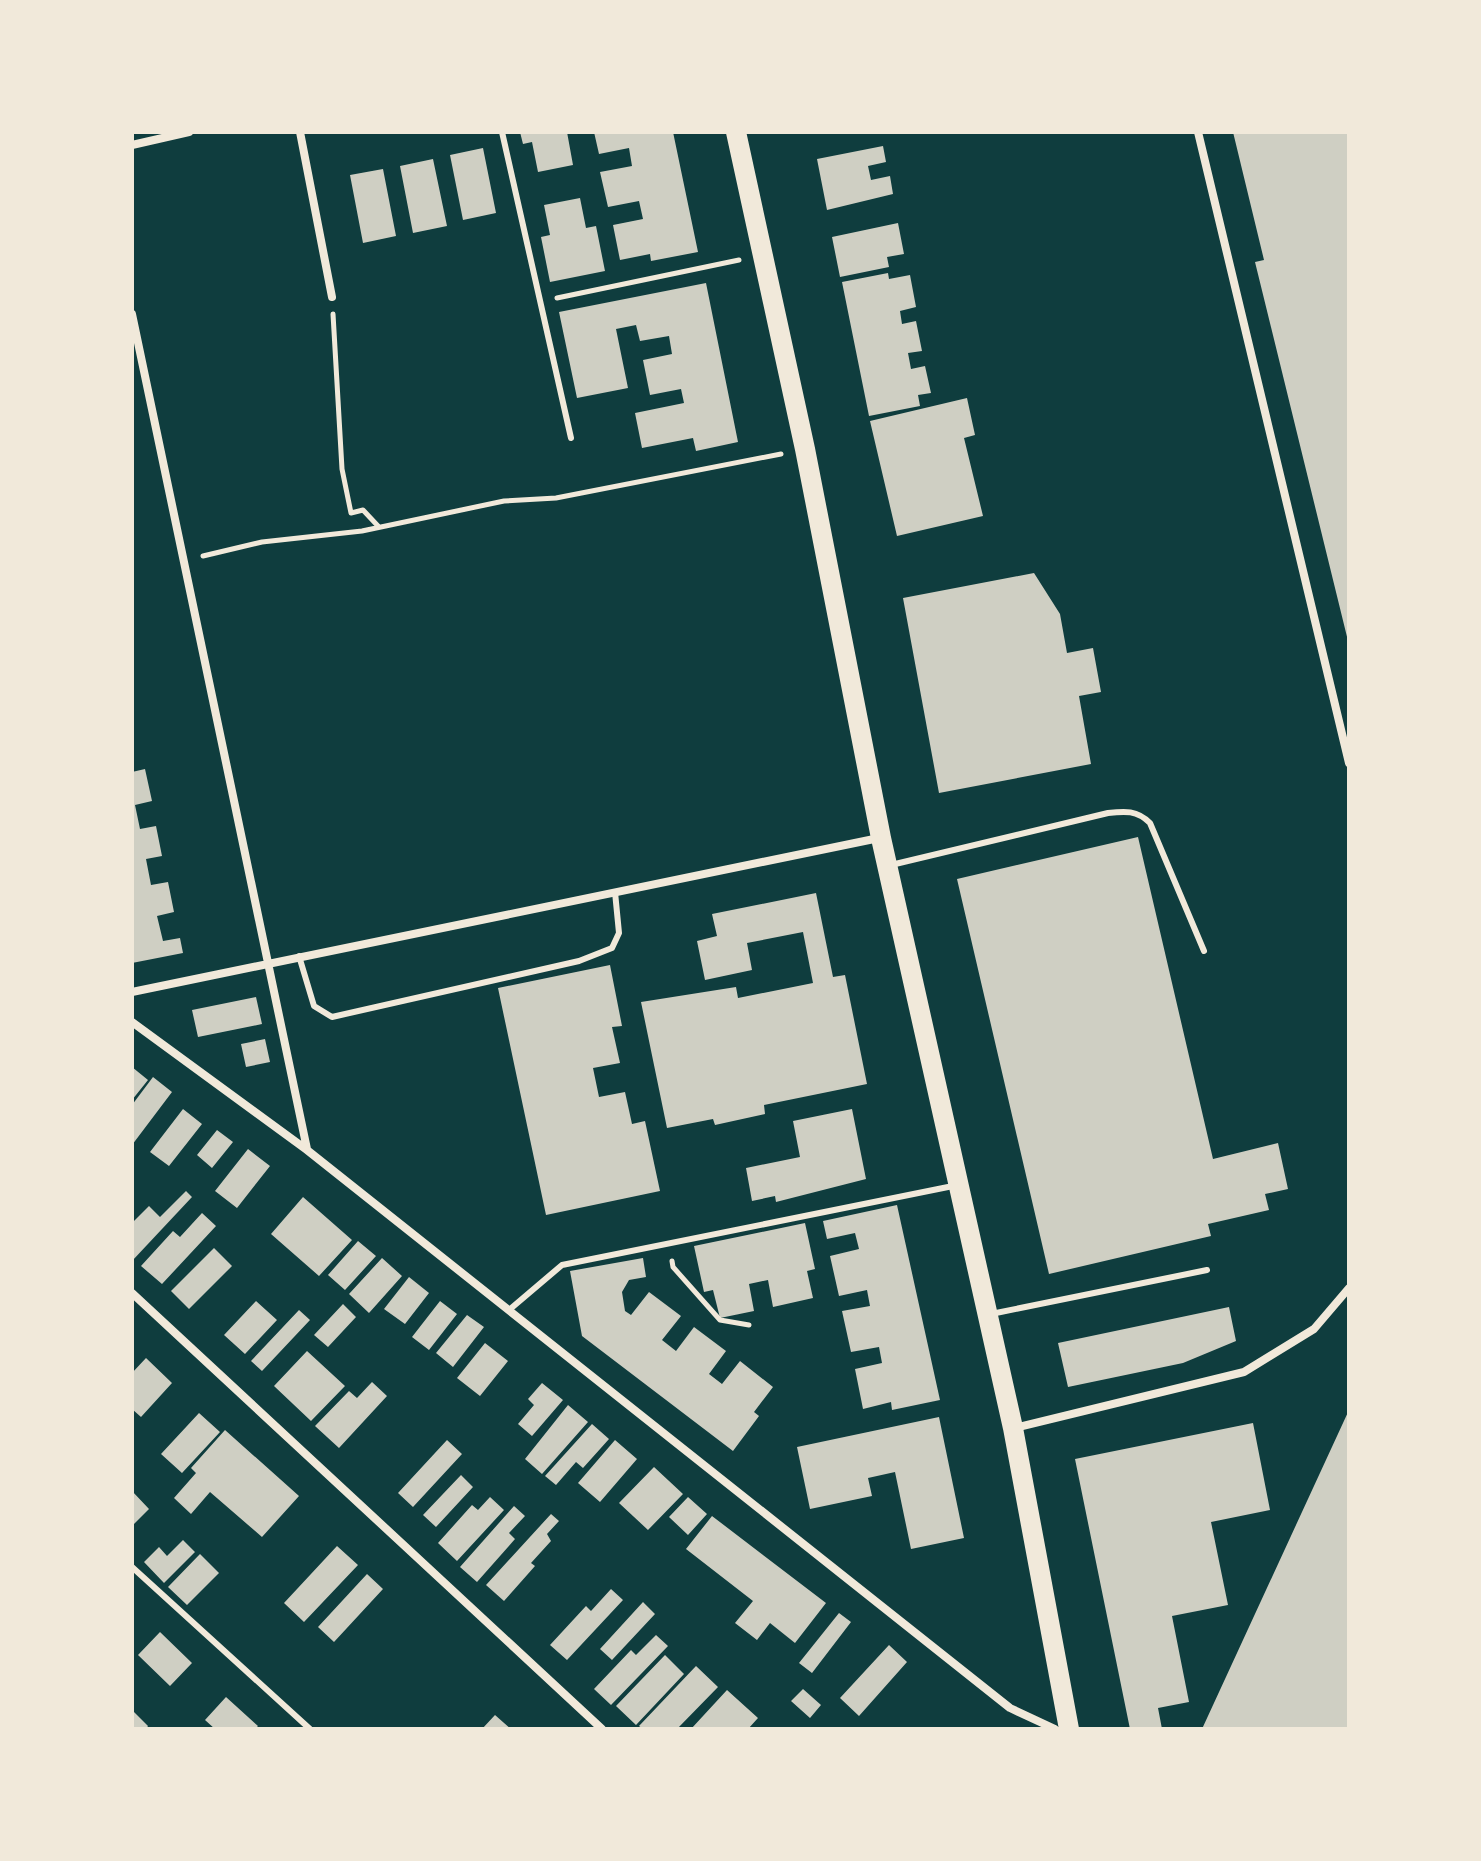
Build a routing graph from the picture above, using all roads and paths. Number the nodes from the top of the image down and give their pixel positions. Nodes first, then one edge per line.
1 (189, 132) edge
2 (300, 132) edge
3 (502, 132) edge
4 (736, 132) edge
5 (1198, 132) edge
6 (132, 145) edge
7 (763, 255) junction
8 (332, 297) joint
9 (540, 301) junction
10 (132, 314) edge
11 (571, 438) dead end
12 (805, 449) junction
13 (378, 527) junction
14 (206, 569) dead end
15 (1349, 763) edge
16 (881, 838) junction
17 (887, 866) junction
18 (615, 892) junction
19 (1204, 951) dead end
20 (299, 956) junction
21 (270, 963) junction
22 (132, 992) edge
23 (132, 1022) edge
24 (307, 1150) junction
25 (959, 1185) junction
26 (669, 1244) junction
27 (1207, 1270) dead end
28 (1349, 1288) edge
29 (132, 1293) edge
30 (509, 1310) junction
31 (988, 1315) junction
32 (749, 1325) dead end
33 (1013, 1428) junction
34 (132, 1567) edge
35 (310, 1729) edge
36 (602, 1729) edge
37 (1055, 1729) edge
38 (1069, 1729) edge

1 - 6 street
2 - 8 street
3 - 9 lane
4 - 7 main road
5 - 15 street
7 - 9 path
7 - 12 main road
8 - 13 path
9 - 11 lane
10 - 21 street
12 - 13 path
12 - 16 main road
13 - 14 path
16 - 17 main road
16 - 18 street
17 - 19 lane
17 - 25 main road
18 - 20 street
18 - 20 lane
20 - 21 street
21 - 22 street
21 - 24 street
23 - 24 street
24 - 30 street
25 - 26 lane
25 - 31 main road
26 - 30 lane
26 - 32 path
27 - 31 lane
28 - 33 street
29 - 36 street
30 - 37 street
31 - 33 main road
33 - 38 main road
34 - 35 lane

